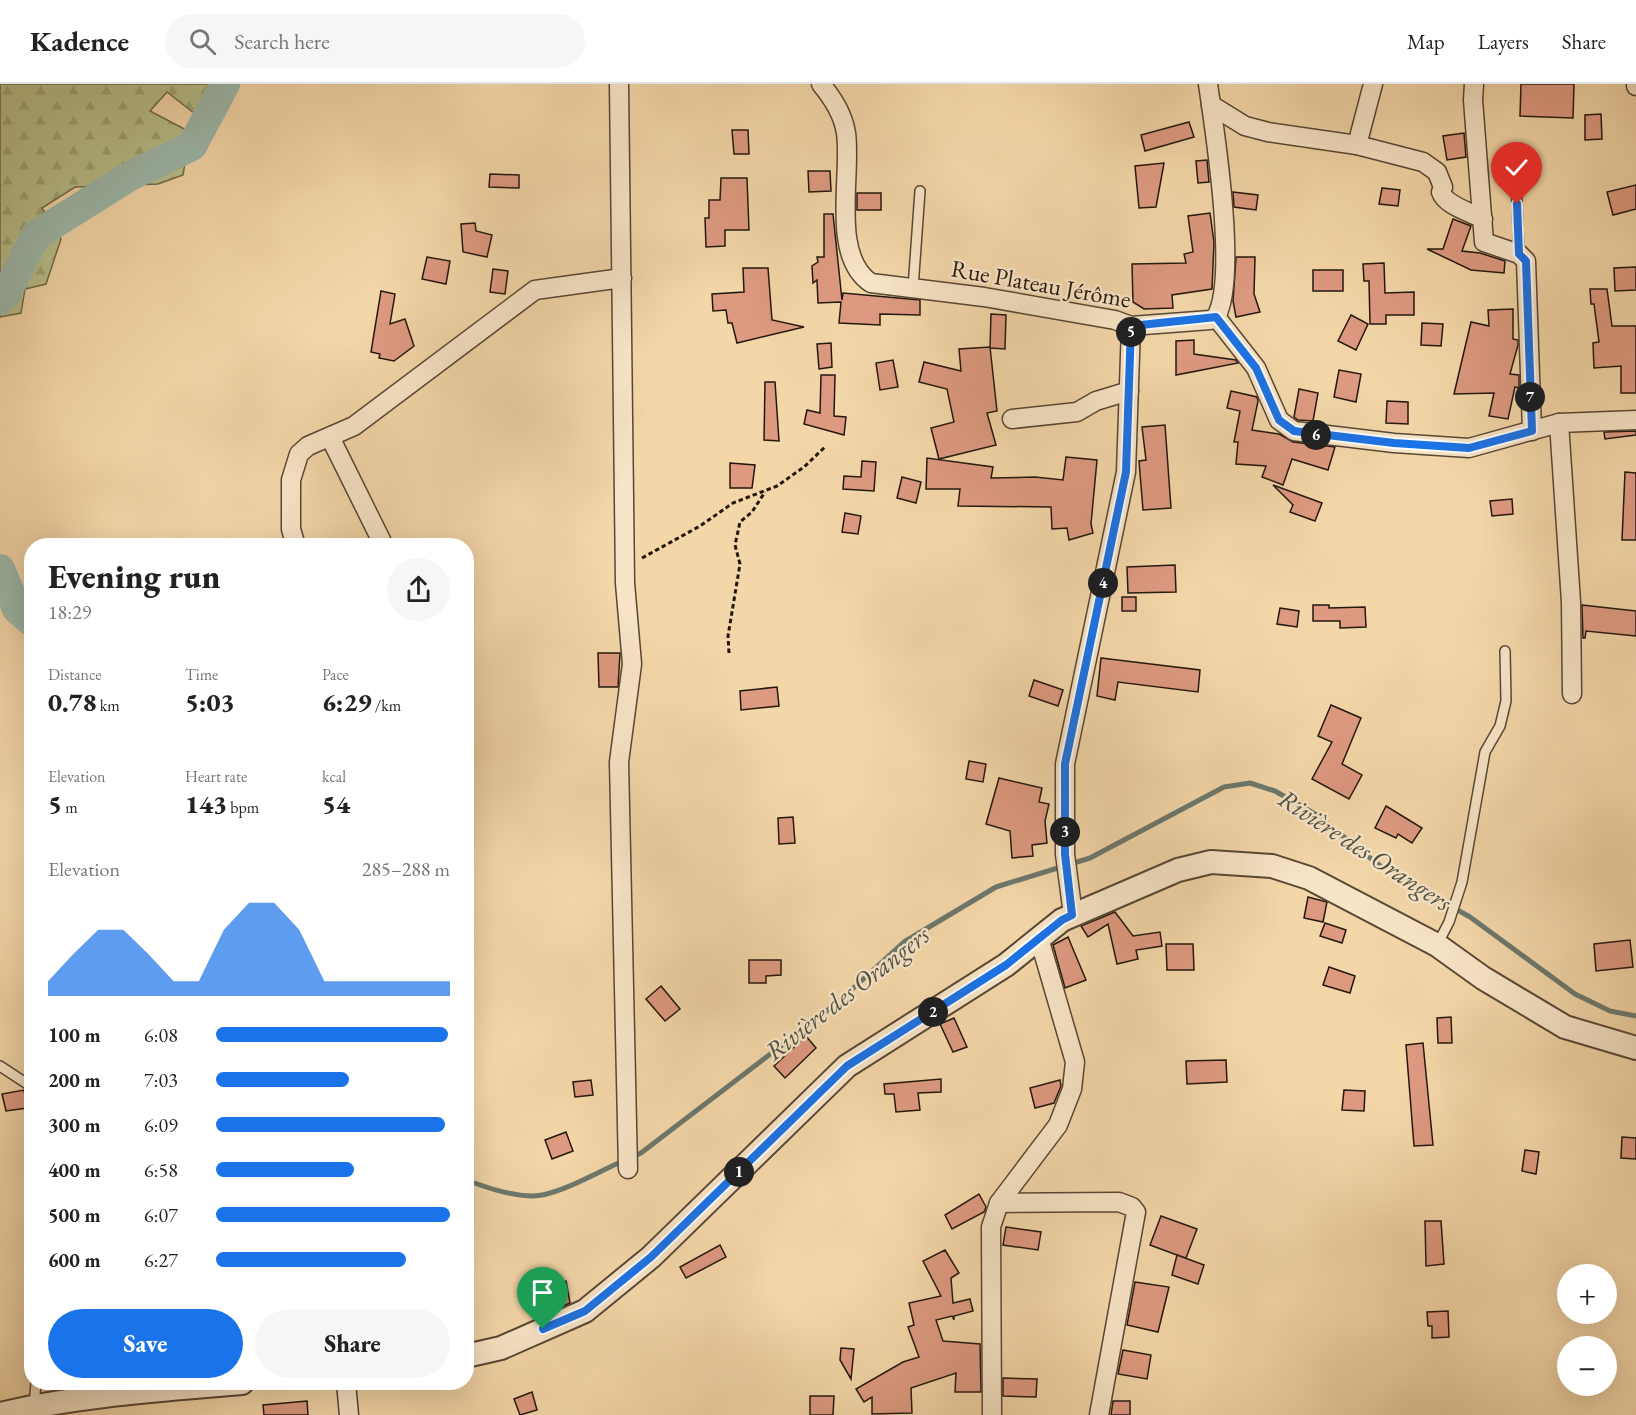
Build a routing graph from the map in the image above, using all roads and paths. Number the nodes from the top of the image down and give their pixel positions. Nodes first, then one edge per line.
1 (619, 84) edge
2 (821, 84) edge
3 (1208, 84) edge
4 (1373, 84) edge
5 (1474, 84) edge
6 (1211, 105) junction
7 (1357, 145) junction
8 (1515, 153) dead end
9 (920, 191) dead end
10 (1483, 219) junction
11 (1519, 254) junction
12 (622, 278) junction
13 (913, 288) junction
14 (1216, 317) junction
15 (1131, 326) junction
16 (1130, 391) junction
17 (1012, 419) dead end
18 (1636, 420) edge
19 (1559, 423) junction
20 (1532, 431) junction
21 (330, 436) junction
22 (826, 446) dead end
23 (766, 490) junction
24 (295, 538) edge
25 (380, 538) edge
26 (640, 559) dead end
27 (1505, 651) dead end
28 (729, 652) dead end
29 (1572, 694) dead end
30 (1072, 915) junction
31 (1039, 938) junction
32 (1437, 945) junction
33 (1636, 1048) edge
34 (0, 1066) edge
35 (24, 1082) edge
36 (628, 1169) dead end
37 (999, 1203) junction
38 (474, 1354) edge
39 (35, 1390) edge
40 (154, 1390) edge
41 (347, 1390) edge
42 (34, 1406) junction
43 (0, 1414) edge
44 (349, 1415) edge
45 (992, 1415) edge
46 (1100, 1415) edge

1 - 12 street
2 - 13 street, Rue Plateau Jérôme
3 - 6 street
4 - 7 street
5 - 10 street
6 - 7 street
6 - 14 street
7 - 10 street
8 - 11 lane
9 - 13 lane
10 - 11 street
11 - 20 street
12 - 21 street
12 - 36 street
13 - 15 street, Rue Plateau Jérôme
14 - 15 street, Rue Plateau Jérôme
14 - 20 street
15 - 16 street
16 - 17 street
16 - 30 street
18 - 19 street
19 - 20 street
19 - 29 street
21 - 24 street
21 - 25 street
22 - 23 path
23 - 26 path
23 - 28 path
27 - 32 lane
30 - 31 street
30 - 32 street
31 - 37 street
31 - 38 street
32 - 33 street
34 - 35 lane
37 - 45 street
37 - 46 street
39 - 42 lane
40 - 42 street
41 - 44 street
42 - 43 street

